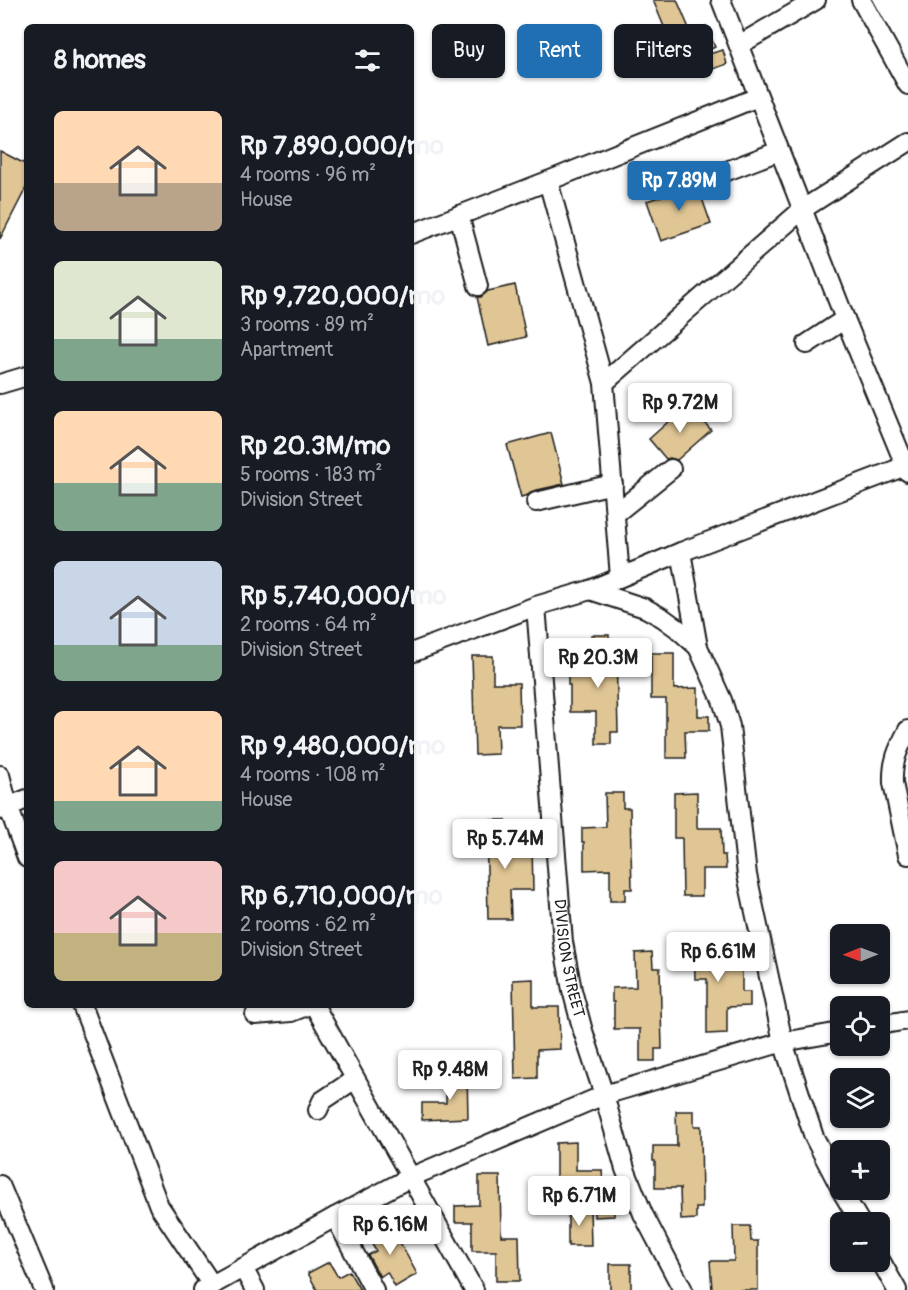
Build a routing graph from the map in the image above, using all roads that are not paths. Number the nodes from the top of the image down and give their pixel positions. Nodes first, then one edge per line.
1 (721, 0) edge
2 (816, 0) edge
3 (861, 0) edge
4 (739, 45) junction
5 (908, 85) edge
6 (758, 97) junction
7 (908, 142) edge
8 (779, 151) junction
9 (711, 177) dead end
10 (548, 181) junction
11 (803, 209) junction
12 (459, 215) junction
13 (414, 233) edge
14 (478, 286) dead end
15 (845, 319) junction
16 (807, 344) dead end
17 (24, 377) edge
18 (604, 383) junction
19 (0, 384) edge
20 (907, 468) edge
21 (671, 469) dead end
22 (613, 484) junction
23 (536, 502) dead end
24 (615, 514) junction
25 (681, 552) junction
26 (620, 577) junction
27 (590, 590) junction
28 (536, 606) junction
29 (698, 647) junction
30 (414, 652) edge
31 (908, 730) edge
32 (0, 775) edge
33 (24, 800) edge
34 (4, 808) edge
35 (24, 851) edge
36 (908, 855) edge
37 (83, 1008) edge
38 (303, 1008) edge
39 (314, 1008) edge
40 (255, 1015) dead end
41 (908, 1020) edge
42 (890, 1023) edge
43 (830, 1034) edge
44 (783, 1042) junction
45 (356, 1079) junction
46 (603, 1095) junction
47 (318, 1110) dead end
48 (830, 1167) edge
49 (411, 1177) junction
50 (0, 1185) edge
51 (335, 1217) junction
52 (243, 1268) junction
53 (887, 1272) edge
54 (207, 1287) edge
55 (44, 1290) edge
56 (255, 1290) edge
57 (374, 1290) edge
58 (474, 1290) edge
59 (683, 1290) edge
60 (897, 1290) edge

1 - 4 street
2 - 4 street
3 - 5 street
4 - 6 street
6 - 8 street
6 - 10 street
7 - 11 street
8 - 9 street
8 - 11 street
10 - 12 street
10 - 18 street
11 - 15 street
11 - 18 street
12 - 13 street
12 - 14 street
15 - 16 street
15 - 20 street
17 - 19 street
18 - 22 street
20 - 25 street
21 - 24 street
22 - 23 street
22 - 24 street
24 - 26 street
25 - 26 street
25 - 29 street
26 - 27 street
27 - 28 street
27 - 29 street
28 - 30 street
28 - 46 street, DIVISION STREET
29 - 44 street
31 - 36 street
32 - 34 street
33 - 34 street
34 - 35 street
37 - 54 street
38 - 40 street
39 - 45 street
41 - 42 street
43 - 44 street
44 - 46 street
44 - 48 street
45 - 47 street
45 - 49 street
46 - 49 street
46 - 59 street, DIVISION STREET
49 - 51 street
49 - 58 street
50 - 55 street
51 - 52 street
51 - 57 street
52 - 54 street
52 - 56 street
53 - 60 street

